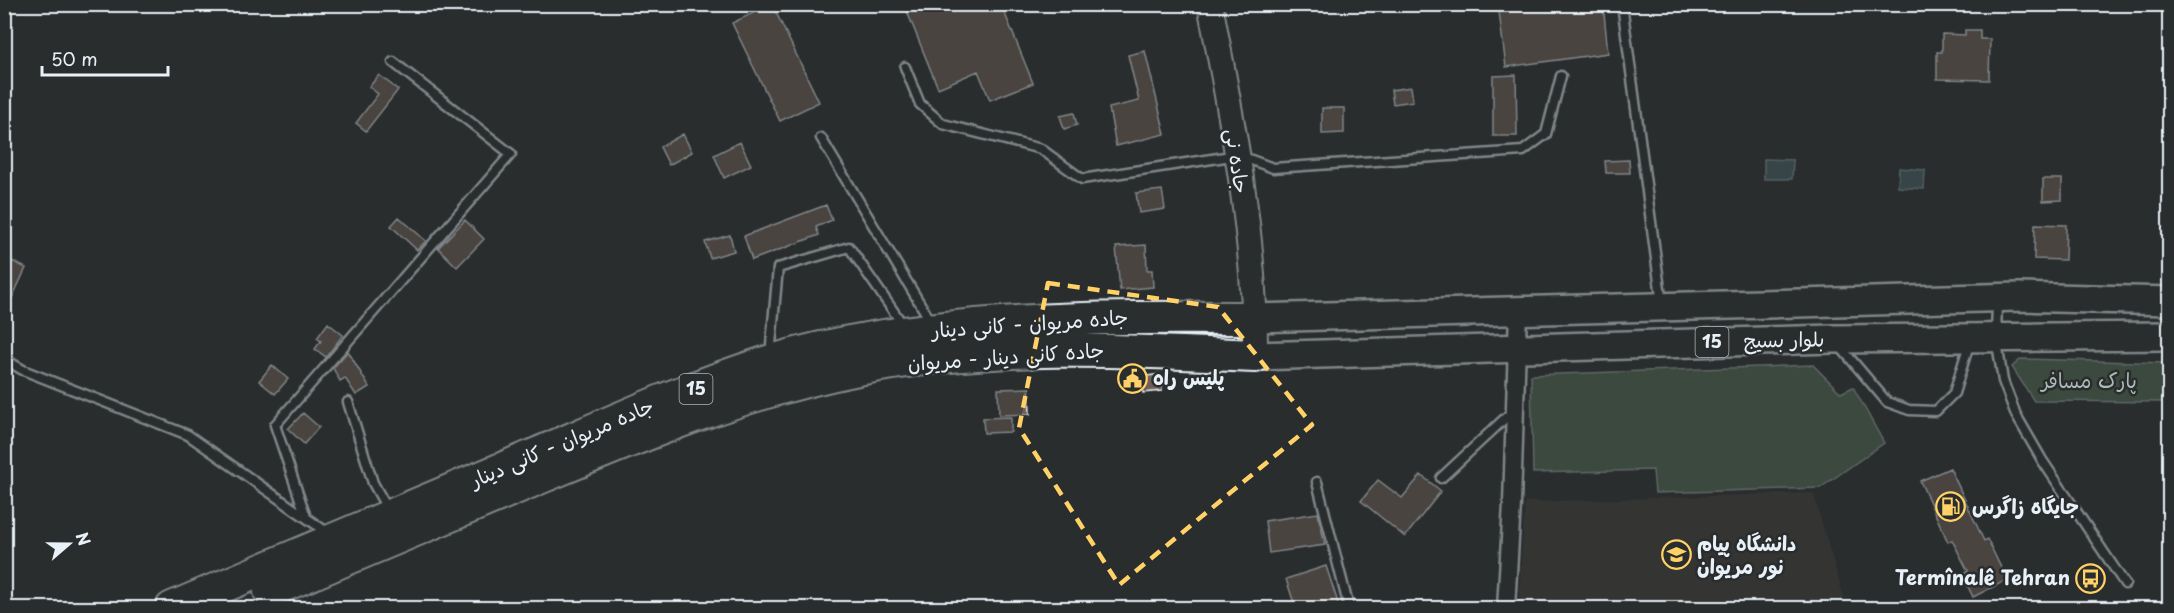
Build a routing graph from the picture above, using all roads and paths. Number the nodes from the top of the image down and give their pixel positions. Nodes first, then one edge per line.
1 (1210, 4) edge
2 (1622, 4) edge
3 (393, 62) dead end
4 (905, 67) dead end
5 (1561, 76) dead end
6 (821, 138) dead end
7 (1238, 155) junction
8 (1998, 297) junction
9 (2169, 301) edge
10 (1662, 306) junction
11 (1518, 310) junction
12 (1255, 318) junction
13 (922, 332) junction
14 (2169, 336) edge
15 (1984, 337) junction
16 (1833, 339) junction
17 (1517, 346) junction
18 (1255, 356) junction
19 (4, 359) edge
20 (769, 362) junction
21 (348, 402) dead end
22 (1515, 409) junction
23 (1441, 478) dead end
24 (1317, 482) dead end
25 (391, 515) junction
26 (306, 517) junction
27 (336, 539) junction
28 (2126, 584) dead end
29 (172, 609) edge
30 (227, 609) edge
31 (1349, 609) edge
32 (1506, 609) edge

1 - 7 main road, جاده نی
2 - 10 lane
3 - 26 lane
4 - 7 lane
5 - 7 lane
6 - 13 lane
7 - 12 main road, جاده نی
8 - 9 main road, بلوار بسیج / 15
8 - 10 main road, بلوار بسیج / 15
8 - 15 lane
10 - 11 main road, بلوار بسیج / 15
11 - 12 main road, بلوار بسیج / 15
11 - 17 street
12 - 13 highway, جاده مریوان - کانی دینار / 15
12 - 18 main road, جاده نی
13 - 20 highway, جاده مریوان - کانی دینار / 15
13 - 20 lane
14 - 15 main road, بلوار بسیج / 15
15 - 16 main road, بلوار بسیج / 15
15 - 16 lane
15 - 28 lane
16 - 17 main road, بلوار بسیج / 15
17 - 18 main road, بلوار بسیج / 15
17 - 22 street
18 - 30 highway, جاده کانی دینار - مریوان / 15
19 - 26 lane
20 - 25 highway, جاده مریوان - کانی دینار / 15
21 - 25 lane
22 - 23 lane
22 - 32 street
24 - 31 lane
25 - 27 highway, جاده مریوان - کانی دینار / 15
26 - 27 lane
27 - 29 highway, جاده مریوان - کانی دینار / 15

